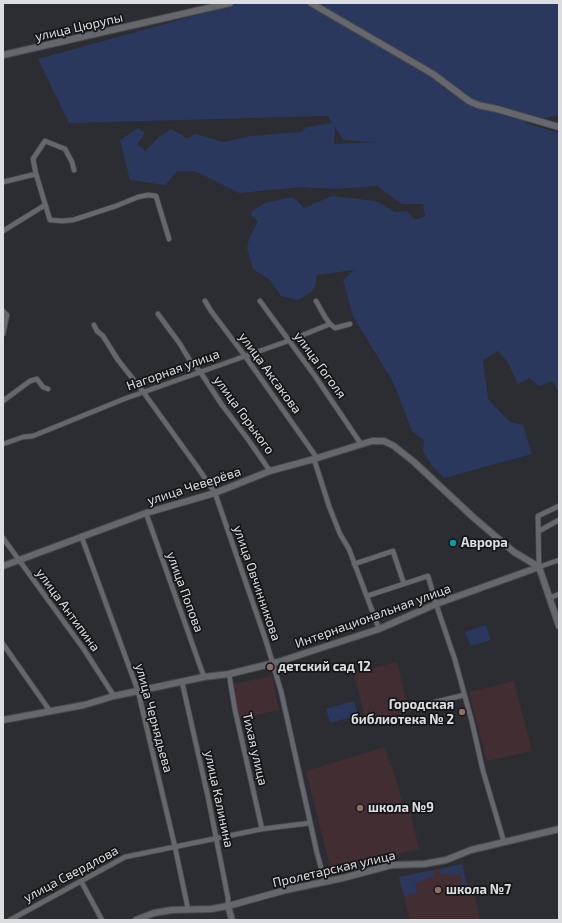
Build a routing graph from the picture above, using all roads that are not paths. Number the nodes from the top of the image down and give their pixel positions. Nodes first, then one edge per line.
1 (230, 3) edge
2 (311, 3) edge
3 (3, 55) edge
4 (559, 127) edge
5 (74, 170) dead end
6 (36, 174) junction
7 (3, 182) edge
8 (45, 205) junction
9 (3, 231) edge
10 (169, 239) dead end
11 (206, 301) dead end
12 (260, 301) dead end
13 (316, 301) dead end
14 (3, 311) edge
15 (158, 314) dead end
16 (330, 324) junction
17 (350, 324) dead end
18 (94, 325) dead end
19 (3, 334) edge
20 (288, 341) junction
21 (245, 356) junction
22 (201, 373) junction
23 (48, 389) dead end
24 (144, 393) junction
25 (3, 401) edge
26 (3, 444) edge
27 (361, 444) junction
28 (316, 459) junction
29 (270, 471) junction
30 (215, 493) junction
31 (559, 506) edge
32 (146, 513) junction
33 (559, 520) edge
34 (539, 531) junction
35 (3, 538) edge
36 (82, 538) junction
37 (559, 560) edge
38 (18, 561) junction
39 (354, 564) junction
40 (3, 566) edge
41 (539, 567) junction
42 (404, 584) junction
43 (559, 594) edge
44 (367, 596) junction
45 (550, 598) junction
46 (436, 604) junction
47 (559, 626) edge
48 (379, 629) junction
49 (3, 644) edge
50 (273, 663) junction
51 (229, 674) junction
52 (204, 677) junction
53 (182, 682) junction
54 (138, 691) junction
55 (464, 695) junction
56 (114, 696) junction
57 (411, 708) dead end
58 (50, 711) junction
59 (3, 720) edge
60 (310, 823) junction
61 (262, 829) junction
62 (559, 829) edge
63 (216, 838) junction
64 (504, 842) junction
65 (175, 847) junction
66 (81, 881) junction
67 (325, 882) junction
68 (228, 906) junction
69 (188, 909) junction
70 (10, 920) edge
71 (102, 920) edge
72 (136, 920) edge
73 (232, 920) edge

1 - 3 street, улица Цюрупы
2 - 4 street
5 - 6 street
6 - 7 street
6 - 8 street
8 - 9 street
8 - 10 street
11 - 21 street, улица Аксакова
12 - 20 street, улица Гоголя
13 - 16 street
14 - 19 street
15 - 22 street, улица Горького
16 - 17 street, Нагорная улица
16 - 20 street, Нагорная улица
18 - 24 street, улица Овчинникова
20 - 21 street, Нагорная улица
20 - 27 street, улица Гоголя
21 - 22 street, Нагорная улица
21 - 28 street, улица Аксакова
22 - 24 street, Нагорная улица
22 - 29 street, улица Горького
23 - 25 street
24 - 26 street, Нагорная улица
24 - 30 street, улица Овчинникова
27 - 28 street, улица Чеверёва
27 - 41 street, улица Чеверёва
28 - 29 street, улица Чеверёва
28 - 39 street, улица Аксакова
29 - 30 street, улица Чеверёва
30 - 32 street, улица Чеверёва
30 - 50 street, улица Овчинникова
31 - 34 street
32 - 36 street, улица Чеверёва
32 - 52 street, улица Попова
33 - 34 street
34 - 41 street
35 - 38 street, улица Антипина
36 - 38 street, улица Чеверёва
36 - 54 street, улица Чернядьева
37 - 41 street, Интернациональная улица
38 - 40 street, улица Чеверёва
38 - 56 street, улица Антипина
39 - 42 street
39 - 44 street, улица Аксакова
41 - 45 street
41 - 46 street, Интернациональная улица
42 - 44 street
42 - 46 street
43 - 45 street
44 - 48 street, улица Аксакова
45 - 47 street
46 - 48 street, Интернациональная улица
46 - 55 street
48 - 50 street, Интернациональная улица
49 - 58 street
50 - 51 street, Интернациональная улица
50 - 60 street, улица Овчинникова
51 - 52 street, Интернациональная улица
51 - 61 street, Тихая улица
52 - 53 street, Интернациональная улица
53 - 54 street, Интернациональная улица
53 - 63 street, улица Калинина
54 - 56 street, Интернациональная улица
54 - 65 street, улица Чернядьева
55 - 57 street
55 - 64 street
56 - 58 street, Интернациональная улица
58 - 59 street, Интернациональная улица
60 - 61 street, улица Свердлова
60 - 67 street, улица Овчинникова
61 - 63 street, улица Свердлова
62 - 64 street, Пролетарская улица
63 - 65 street, улица Свердлова
63 - 68 street, улица Калинина
64 - 67 street, Пролетарская улица
65 - 66 street, улица Свердлова
65 - 69 street, улица Чернядьева
66 - 70 street, улица Свердлова
66 - 71 street
67 - 68 street, Пролетарская улица
68 - 69 street, Пролетарская улица
68 - 73 street, улица Калинина
69 - 72 street, Пролетарская улица

